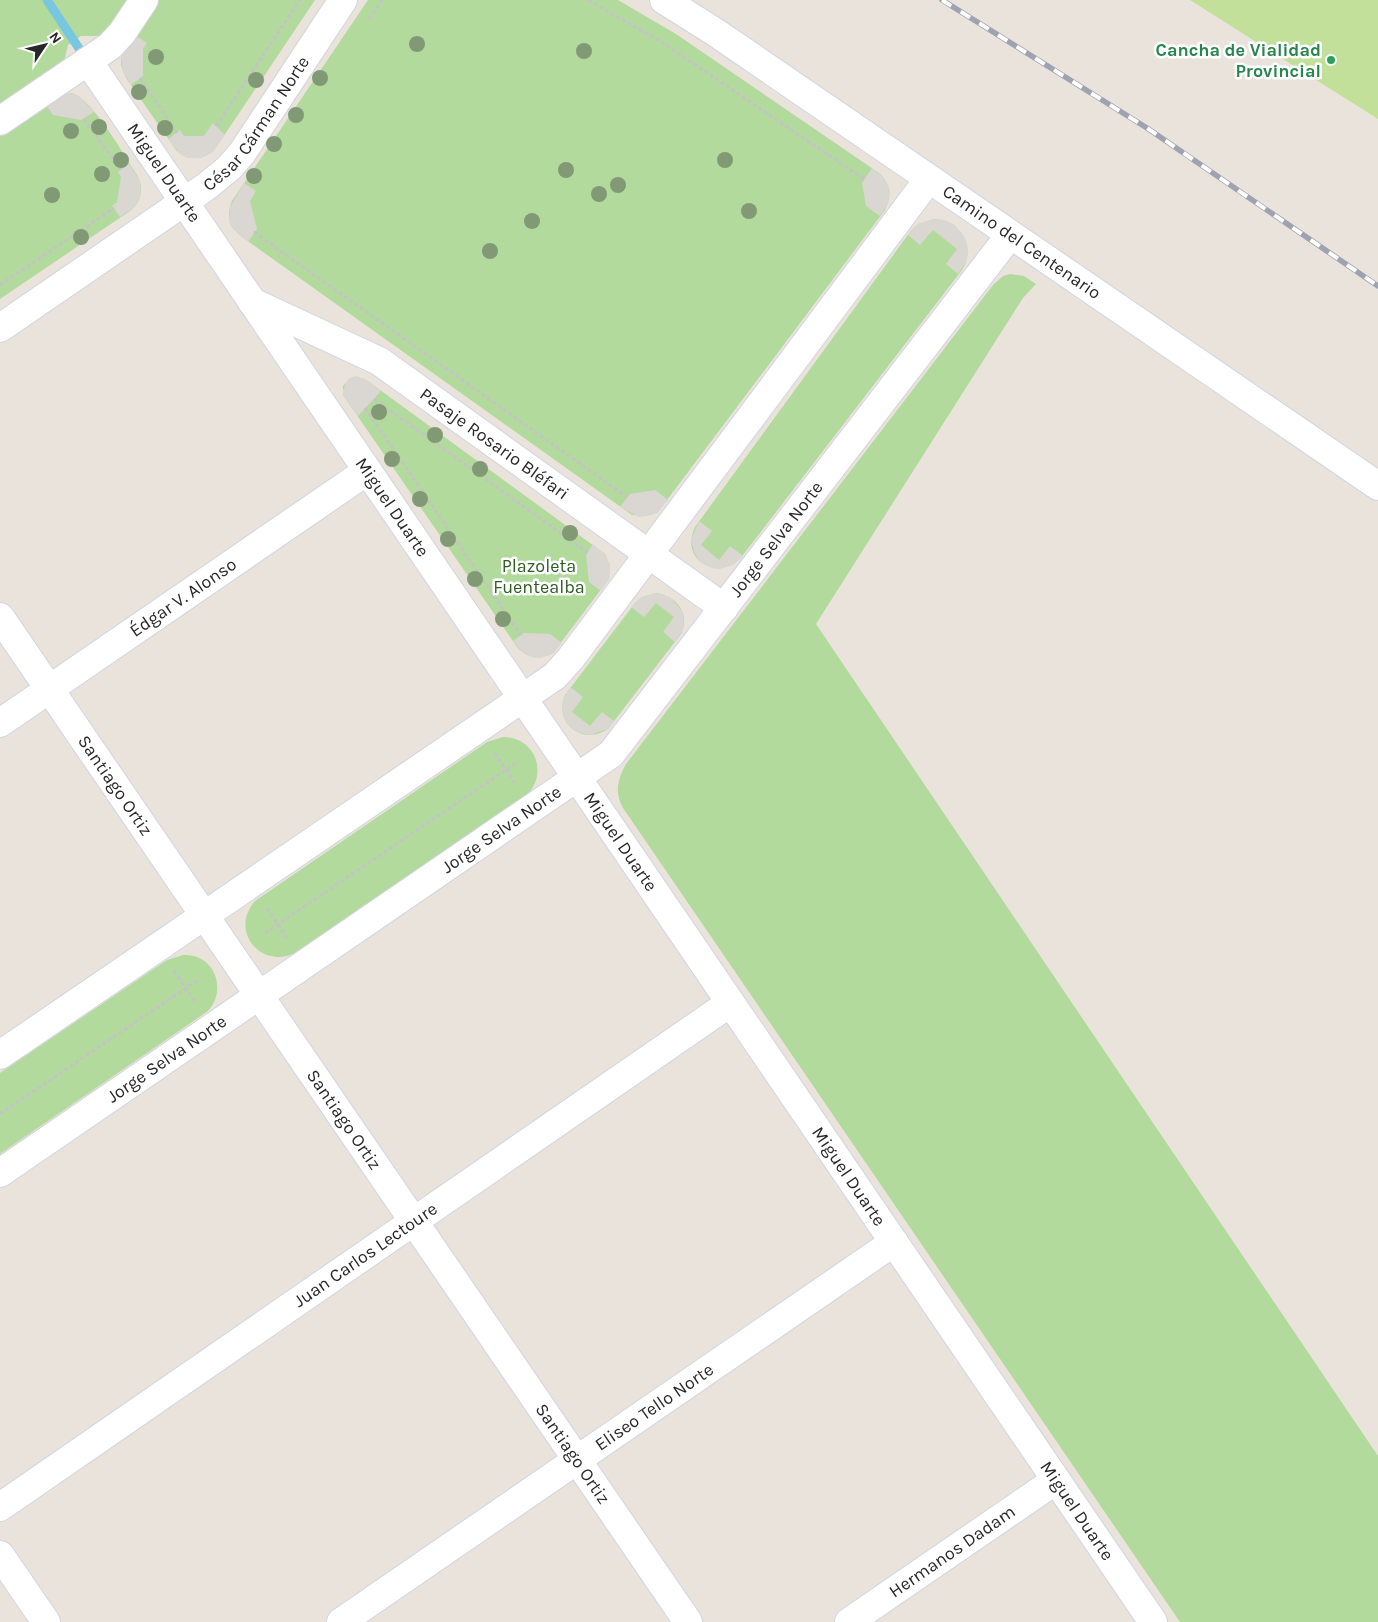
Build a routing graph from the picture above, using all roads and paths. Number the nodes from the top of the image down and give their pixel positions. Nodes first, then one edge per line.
1 (144, 0) edge
2 (300, 0) edge
3 (343, 0) edge
4 (588, 0) edge
5 (664, 0) edge
6 (88, 61) junction
7 (140, 78) dead end
8 (84, 119) dead end
9 (0, 121) edge
10 (216, 126) dead end
11 (177, 132) dead end
12 (121, 170) dead end
13 (864, 179) dead end
14 (928, 180) junction
15 (184, 202) junction
16 (114, 208) dead end
17 (254, 232) dead end
18 (1010, 235) junction
19 (0, 285) edge
20 (252, 302) junction
21 (0, 328) edge
22 (374, 399) dead end
23 (365, 408) dead end
24 (368, 471) junction
25 (1378, 486) edge
26 (627, 496) dead end
27 (587, 552) dead end
28 (649, 554) junction
29 (724, 608) junction
30 (0, 617) edge
31 (521, 635) dead end
32 (49, 689) junction
33 (523, 699) junction
34 (0, 723) edge
35 (492, 749) dead end
36 (519, 761) dead end
37 (506, 770) junction
38 (578, 779) junction
39 (520, 790) dead end
40 (264, 904) dead end
41 (205, 916) junction
42 (278, 925) junction
43 (265, 933) dead end
44 (292, 945) dead end
45 (172, 967) dead end
46 (199, 978) dead end
47 (186, 988) junction
48 (259, 996) junction
49 (730, 1003) junction
50 (200, 1008) dead end
51 (0, 1055) edge
52 (0, 1114) edge
53 (0, 1173) edge
54 (414, 1221) junction
55 (894, 1242) junction
56 (577, 1459) junction
57 (1056, 1480) junction
58 (0, 1507) edge
59 (0, 1555) edge
60 (46, 1622) edge
61 (341, 1622) edge
62 (688, 1622) edge
63 (849, 1622) edge
64 (1153, 1622) edge

1 - 6 street
2 - 10 path
3 - 15 street, César Cárman Norte
4 - 13 path
5 - 14 street, Camino del Centenario
6 - 9 street
6 - 15 street, Miguel Duarte
7 - 11 path
8 - 12 path
14 - 18 street, Camino del Centenario
14 - 28 street
15 - 20 street, Miguel Duarte
15 - 21 street, César Cárman Norte
16 - 19 path
17 - 26 path
18 - 25 street, Camino del Centenario
18 - 29 street, Jorge Selva Norte
20 - 24 street, Miguel Duarte
20 - 28 street, Pasaje Rosario Bléfari
22 - 27 path
23 - 31 path
24 - 32 street, Édgar V. Alonso
24 - 33 street, Miguel Duarte
28 - 29 street, Pasaje Rosario Bléfari
28 - 33 street
29 - 38 street, Jorge Selva Norte
30 - 32 street, Santiago Ortiz
32 - 34 street, Édgar V. Alonso
32 - 41 street, Santiago Ortiz
33 - 38 street, Miguel Duarte
33 - 41 street
35 - 37 path
36 - 37 path
37 - 39 path
37 - 42 path
38 - 48 street, Jorge Selva Norte
38 - 49 street, Miguel Duarte
40 - 42 path
41 - 48 street, Santiago Ortiz
41 - 51 street
42 - 43 path
42 - 44 path
45 - 47 path
46 - 47 path
47 - 50 path
47 - 52 path
48 - 53 street, Jorge Selva Norte
48 - 54 street, Santiago Ortiz
49 - 54 street, Juan Carlos Lectoure
49 - 55 street, Miguel Duarte
54 - 56 street, Santiago Ortiz
54 - 58 street, Juan Carlos Lectoure
55 - 56 street, Eliseo Tello Norte
55 - 57 street, Miguel Duarte
56 - 61 street, Eliseo Tello Norte
56 - 62 street, Santiago Ortiz
57 - 63 street, Hermanos Dadam
57 - 64 street, Miguel Duarte
59 - 60 street

